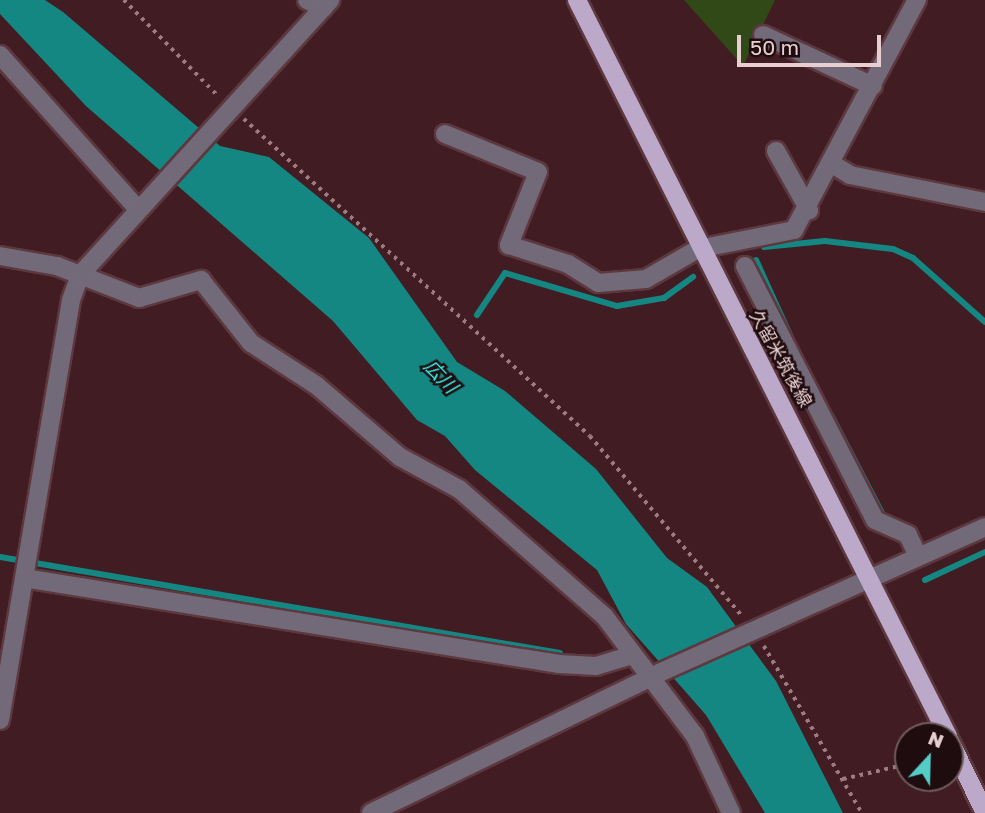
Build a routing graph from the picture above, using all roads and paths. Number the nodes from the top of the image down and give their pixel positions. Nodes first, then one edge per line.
1 (124, 0) edge
2 (577, 0) edge
3 (896, 0) edge
4 (320, 3) edge
5 (914, 6) edge
6 (763, 35) dead end
7 (0, 55) edge
8 (873, 86) junction
9 (230, 110) junction
10 (445, 134) dead end
11 (776, 151) dead end
12 (832, 164) junction
13 (985, 202) edge
14 (137, 208) junction
15 (809, 210) junction
16 (698, 249) junction
17 (0, 256) edge
18 (745, 266) dead end
19 (80, 275) junction
20 (985, 527) edge
21 (918, 556) junction
22 (25, 574) junction
23 (871, 577) junction
24 (751, 631) junction
25 (634, 655) junction
26 (655, 675) junction
27 (0, 720) edge
28 (941, 722) edge
29 (894, 767) edge
30 (964, 770) edge
31 (843, 779) junction
32 (371, 813) edge
33 (731, 813) edge
34 (862, 813) edge
35 (985, 813) edge

1 - 9 path
2 - 16 main road, 久留米筑後線
3 - 5 street
4 - 9 street
5 - 8 street
6 - 8 street
7 - 14 street
8 - 12 street
9 - 14 street
9 - 24 path
10 - 16 street
11 - 15 street
12 - 13 street
12 - 15 street
14 - 19 street
15 - 16 street
16 - 23 main road, 久留米筑後線
17 - 19 street
18 - 21 street
19 - 22 street
19 - 25 street
20 - 21 street
21 - 23 street
22 - 25 street
22 - 27 street
23 - 24 street
23 - 28 main road, 久留米筑後線
24 - 26 street
24 - 31 path
25 - 26 street
26 - 32 street
26 - 33 street
29 - 31 path
30 - 35 main road
31 - 34 path

